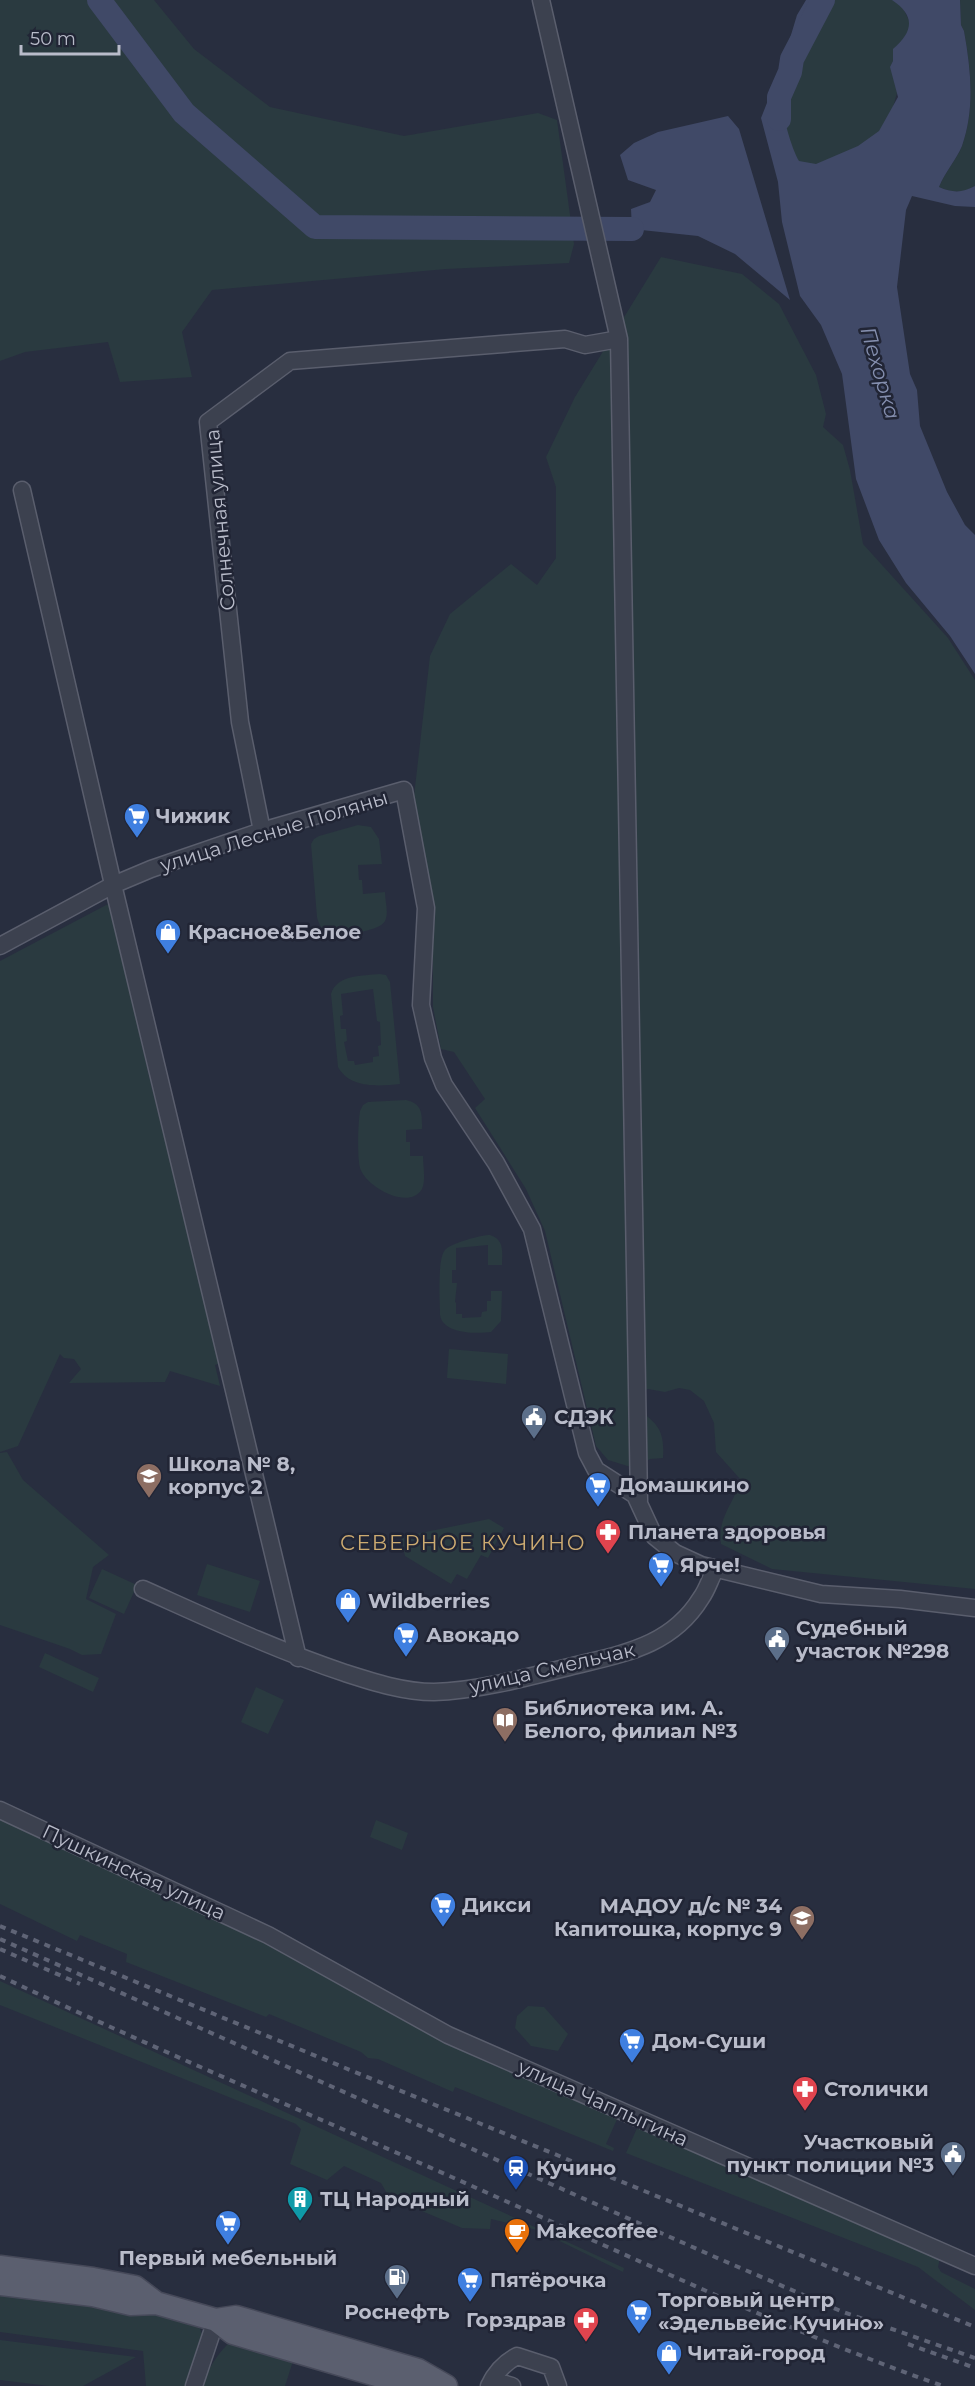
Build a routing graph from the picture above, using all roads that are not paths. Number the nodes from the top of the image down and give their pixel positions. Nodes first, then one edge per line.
1 (541, 0) edge
2 (619, 339) junction
3 (22, 490) dead end
4 (262, 831) junction
5 (113, 885) junction
6 (0, 946) edge
7 (639, 1501) junction
8 (715, 1570) junction
9 (143, 1589) dead end
10 (975, 1608) edge
11 (298, 1658) junction
12 (0, 1810) edge
13 (268, 1935) joint
14 (948, 2253) junction
15 (975, 2258) edge
16 (975, 2266) edge
17 (0, 2267) edge
18 (0, 2284) edge
19 (156, 2303) junction
20 (216, 2320) junction
21 (491, 2383) edge
22 (194, 2386) edge
23 (414, 2386) edge
24 (446, 2386) edge
25 (512, 2386) edge
26 (558, 2386) edge

1 - 2 street
2 - 4 street, Солнечная улица
2 - 7 street
3 - 5 street
4 - 5 street, улица Лесные Поляны
4 - 7 street, улица Лесные Поляны
5 - 6 street, улица Лесные Поляны
5 - 11 street
7 - 8 street, улица Лесные Поляны
8 - 10 street
8 - 11 street, улица Смельчак
9 - 11 street, улица Смельчак
12 - 13 street, Пушкинская улица
13 - 14 street, улица Чаплыгина
14 - 15 street, улица Чаплыгина
14 - 16 street, улица Чаплыгина
17 - 19 main road
18 - 19 main road
19 - 20 main road
20 - 22 street
20 - 23 main road
20 - 24 main road
21 - 25 street
21 - 26 street

